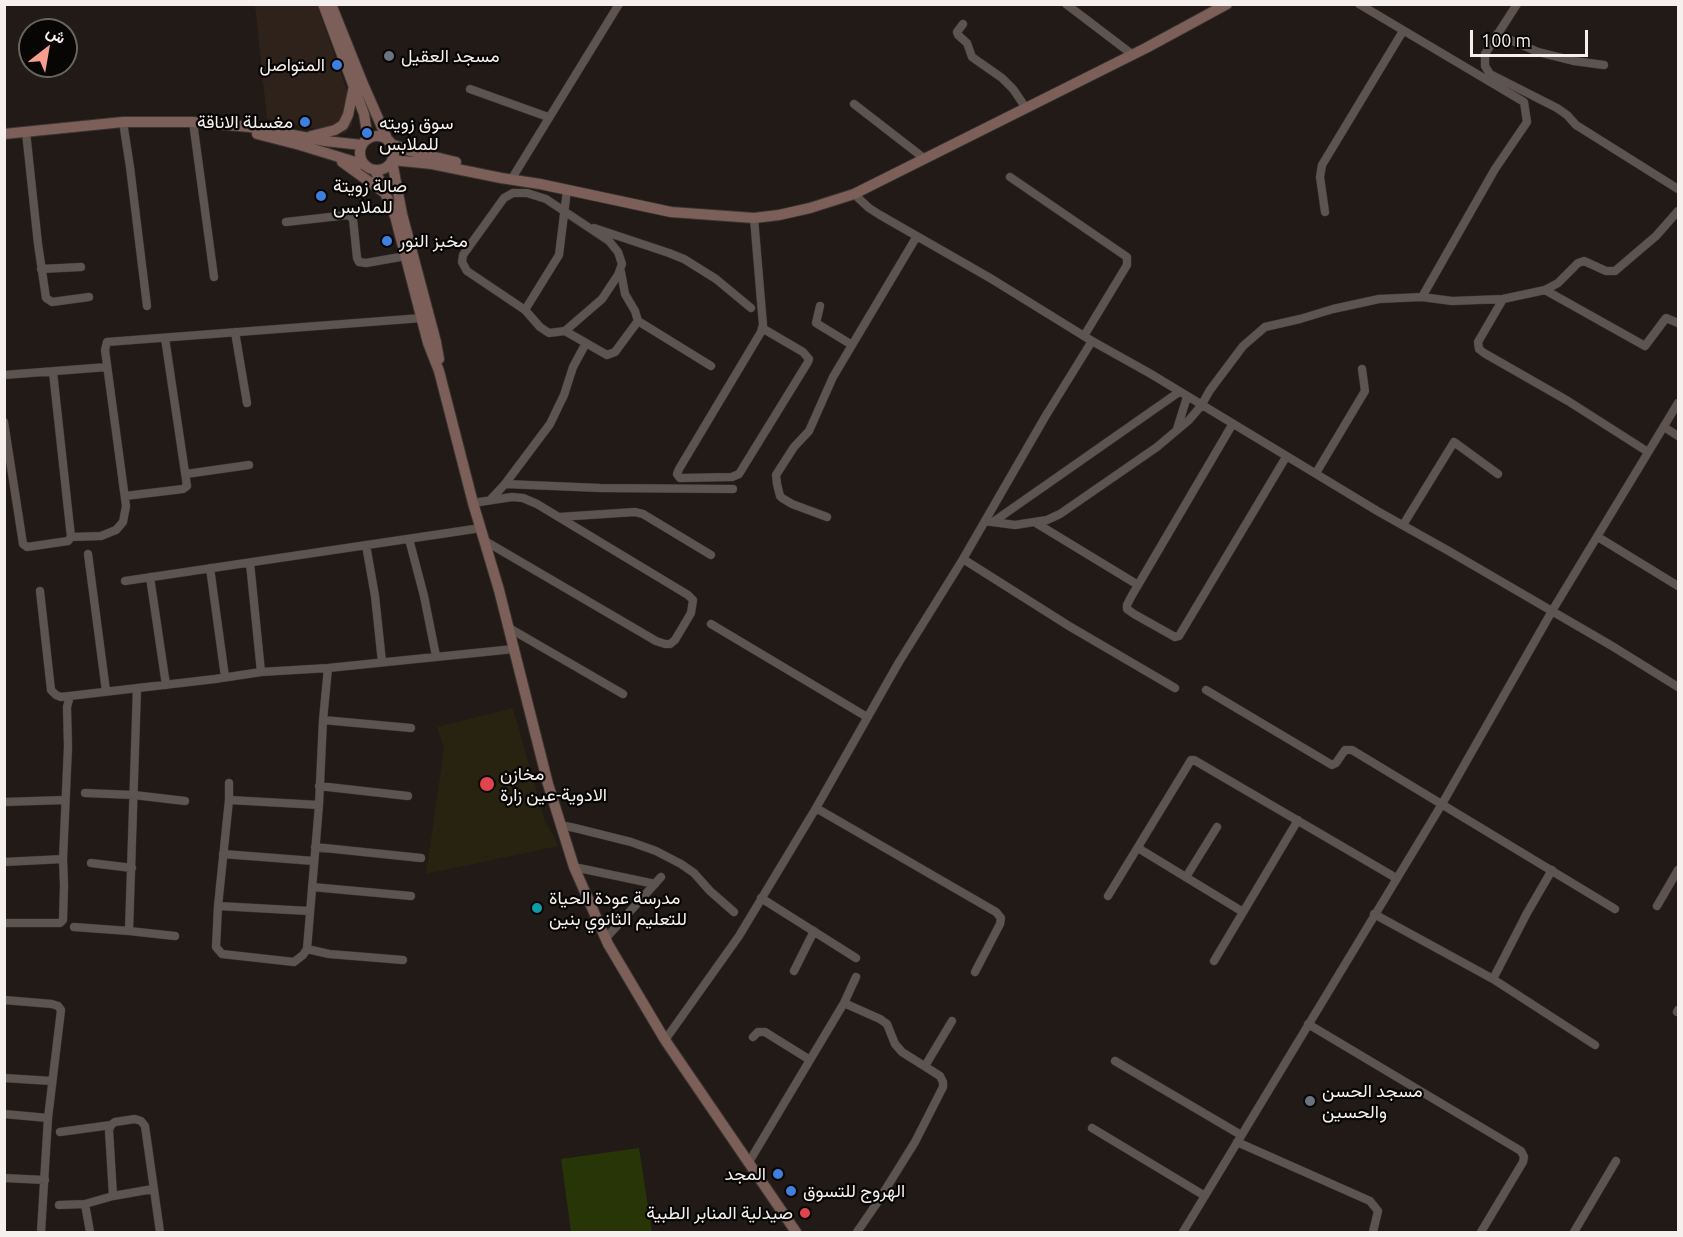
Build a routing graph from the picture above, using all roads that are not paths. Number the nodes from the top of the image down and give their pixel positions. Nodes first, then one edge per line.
1 (323, 4) edge
2 (331, 4) edge
3 (619, 4) edge
4 (1066, 4) edge
5 (1227, 4) edge
6 (1359, 4) edge
7 (1517, 4) edge
8 (963, 24) dead end
9 (1403, 31) junction
10 (1497, 34) junction
11 (1133, 55) junction
12 (1604, 65) dead end
13 (354, 86) junction
14 (470, 88) dead end
15 (854, 104) dead end
16 (1026, 108) junction
17 (548, 117) junction
18 (123, 122) junction
19 (193, 122) junction
20 (231, 125) junction
21 (26, 132) junction
22 (4, 134) edge
23 (307, 138) junction
24 (365, 142) junction
25 (390, 142) junction
26 (326, 153) junction
27 (925, 159) junction
28 (392, 160) junction
29 (370, 168) junction
30 (514, 175) junction
31 (1010, 177) dead end
32 (540, 184) junction
33 (1678, 189) edge
34 (567, 190) junction
35 (854, 194) junction
36 (387, 195) junction
37 (1678, 211) edge
38 (565, 212) junction
39 (1325, 212) dead end
40 (754, 218) junction
41 (286, 222) dead end
42 (584, 224) junction
43 (917, 236) junction
44 (406, 256) junction
45 (81, 267) dead end
46 (621, 268) junction
47 (42, 269) junction
48 (214, 277) dead end
49 (1545, 290) junction
50 (88, 297) dead end
51 (1422, 297) junction
52 (1503, 299) junction
53 (147, 306) dead end
54 (820, 306) dead end
55 (751, 308) dead end
56 (525, 310) junction
57 (422, 318) junction
58 (638, 321) junction
59 (1678, 323) edge
60 (762, 328) junction
61 (566, 331) junction
62 (235, 332) junction
63 (1084, 336) junction
64 (165, 338) junction
65 (1092, 341) junction
66 (586, 343) junction
67 (852, 345) junction
68 (711, 366) dead end
69 (107, 367) junction
70 (1362, 369) dead end
71 (439, 371) junction
72 (53, 372) junction
73 (4, 375) edge
74 (1179, 392) junction
75 (1187, 397) junction
76 (247, 403) dead end
77 (1678, 403) edge
78 (1202, 406) junction
79 (4, 422) edge
80 (1232, 425) junction
81 (1664, 428) junction
82 (1176, 431) junction
83 (5, 432) edge
84 (1678, 436) edge
85 (1648, 452) junction
86 (1286, 457) junction
87 (249, 465) dead end
88 (1316, 473) junction
89 (186, 474) junction
90 (1498, 474) dead end
91 (505, 484) junction
92 (733, 489) dead end
93 (125, 496) junction
94 (491, 499) junction
95 (473, 503) junction
96 (559, 517) junction
97 (827, 517) dead end
98 (989, 522) junction
99 (1036, 523) junction
100 (1403, 525) junction
101 (481, 528) junction
102 (71, 537) junction
103 (1598, 537) junction
104 (409, 538) junction
105 (485, 541) junction
106 (366, 545) junction
107 (88, 554) dead end
108 (711, 555) dead end
109 (963, 559) junction
110 (250, 563) junction
111 (210, 568) junction
112 (150, 577) junction
113 (125, 581) dead end
114 (1138, 585) junction
115 (1678, 586) edge
116 (40, 591) dead end
117 (1552, 611) junction
118 (711, 624) dead end
119 (509, 628) junction
120 (514, 648) junction
121 (436, 656) junction
122 (382, 662) junction
123 (328, 668) junction
124 (261, 672) junction
125 (225, 678) junction
126 (166, 685) junction
127 (1678, 687) edge
128 (137, 688) junction
129 (1175, 688) dead end
130 (1206, 690) dead end
131 (106, 691) junction
132 (623, 694) dead end
133 (70, 696) junction
134 (867, 717) junction
135 (323, 720) junction
136 (411, 728) dead end
137 (229, 783) dead end
138 (319, 786) junction
139 (85, 793) dead end
140 (134, 795) junction
141 (408, 796) dead end
142 (229, 800) junction
143 (65, 801) junction
144 (184, 801) dead end
145 (4, 802) edge
146 (1442, 804) junction
147 (319, 805) junction
148 (816, 808) junction
149 (1298, 820) junction
150 (560, 825) junction
151 (1217, 827) dead end
152 (315, 847) junction
153 (1138, 848) junction
154 (224, 854) junction
155 (421, 858) dead end
156 (63, 859) junction
157 (314, 861) junction
158 (4, 862) edge
159 (92, 863) dead end
160 (574, 867) junction
161 (132, 868) junction
162 (1552, 870) junction
163 (1678, 870) edge
164 (1186, 877) junction
165 (661, 878) dead end
166 (1396, 878) junction
167 (655, 884) junction
168 (312, 887) junction
169 (411, 896) dead end
170 (1108, 896) dead end
171 (761, 898) junction
172 (218, 906) junction
173 (1657, 906) dead end
174 (1615, 909) dead end
175 (309, 911) junction
176 (734, 912) dead end
177 (1243, 912) junction
178 (1374, 914) junction
179 (4, 923) edge
180 (74, 927) dead end
181 (129, 931) junction
182 (814, 931) junction
183 (176, 936) dead end
184 (606, 938) junction
185 (307, 949) junction
186 (856, 958) dead end
187 (403, 960) dead end
188 (1214, 961) dead end
189 (794, 971) dead end
190 (975, 972) dead end
191 (856, 977) dead end
192 (1493, 979) junction
193 (4, 1000) edge
194 (844, 1003) junction
195 (952, 1021) dead end
196 (1308, 1024) junction
197 (753, 1037) dead end
198 (665, 1040) junction
199 (1595, 1045) dead end
200 (810, 1060) junction
201 (1115, 1061) dead end
202 (925, 1066) junction
203 (4, 1078) edge
204 (52, 1081) junction
205 (4, 1114) edge
206 (48, 1118) junction
207 (111, 1125) junction
208 (1092, 1128) dead end
209 (60, 1132) dead end
210 (1239, 1139) junction
211 (1616, 1161) dead end
212 (749, 1162) junction
213 (4, 1178) edge
214 (45, 1180) junction
215 (153, 1189) junction
216 (113, 1196) junction
217 (1205, 1196) junction
218 (85, 1204) junction
219 (59, 1205) dead end
220 (41, 1233) edge
221 (90, 1233) edge
222 (160, 1233) edge
223 (796, 1233) edge
224 (857, 1233) edge
225 (1184, 1233) edge
226 (1373, 1233) edge
227 (1481, 1233) edge
228 (1575, 1233) edge

1 - 13 main road
2 - 25 main road
3 - 17 street
4 - 11 street
5 - 11 main road
6 - 9 street
7 - 10 street
8 - 16 street
9 - 39 street
9 - 51 street
10 - 12 street
10 - 33 street
11 - 16 main road
13 - 23 main road
13 - 24 main road
14 - 17 street
15 - 27 street
16 - 27 main road
17 - 30 street
18 - 19 main road
18 - 21 main road
18 - 53 street
19 - 20 main road
19 - 48 street
20 - 23 main road
20 - 26 main road
21 - 22 main road
21 - 47 street
23 - 24 main road
24 - 25 main road
24 - 29 main road
25 - 28 main road
25 - 30 main road
26 - 29 main road
26 - 36 main road
27 - 35 main road
28 - 29 main road
28 - 32 main road
28 - 71 main road
29 - 36 main road
30 - 32 main road
31 - 63 street
32 - 34 main road
34 - 38 street
34 - 40 main road
35 - 40 main road
35 - 43 street
36 - 44 main road
37 - 49 street
38 - 42 street
38 - 56 street
38 - 56 street
40 - 60 street
41 - 44 street
42 - 46 street
42 - 55 street
43 - 63 street
43 - 67 street
44 - 57 main road
45 - 47 street
46 - 58 street
46 - 61 street
47 - 50 street
49 - 52 street
49 - 59 street
51 - 52 street
51 - 78 street
52 - 85 street
54 - 67 street
56 - 61 street
57 - 62 street
57 - 71 main road
58 - 66 street
58 - 68 street
60 - 60 street
61 - 66 street
62 - 64 street
62 - 76 street
63 - 65 street
64 - 69 street
64 - 89 street
65 - 74 street
65 - 98 street
66 - 91 street
67 - 97 street
69 - 72 street
69 - 93 street
70 - 88 street
71 - 95 main road
72 - 73 street
72 - 102 street
74 - 75 street
74 - 98 street
75 - 78 street
75 - 82 street
77 - 81 street
78 - 80 street
78 - 82 street
79 - 83 street
80 - 86 street
80 - 114 street
81 - 84 street
81 - 85 street
82 - 99 street
83 - 102 street
85 - 103 street
86 - 88 street
86 - 114 street
87 - 89 street
88 - 100 street
89 - 93 street
90 - 100 street
91 - 92 street
91 - 94 street
93 - 102 street
94 - 95 street
94 - 96 street
95 - 101 main road
96 - 105 street
96 - 108 street
98 - 99 street
98 - 109 street
99 - 114 street
100 - 117 street
101 - 104 street
101 - 105 main road
103 - 115 street
103 - 117 street
104 - 106 street
104 - 121 street
105 - 119 main road
106 - 110 street
106 - 122 street
107 - 131 street
109 - 129 street
109 - 134 street
110 - 111 street
110 - 124 street
111 - 112 street
111 - 125 street
112 - 113 street
112 - 126 street
116 - 133 street
117 - 127 street
117 - 146 street
118 - 134 street
119 - 120 main road
119 - 132 street
120 - 121 street
120 - 150 main road
121 - 122 street
122 - 123 street
123 - 124 street
123 - 135 street
124 - 125 street
125 - 126 street
126 - 128 street
128 - 131 street
128 - 140 street
130 - 146 street
131 - 133 street
133 - 143 street
134 - 148 street
135 - 136 street
135 - 138 street
137 - 142 street
138 - 141 street
138 - 147 street
139 - 140 street
140 - 144 street
140 - 161 street
142 - 147 street
142 - 154 street
143 - 145 street
143 - 156 street
146 - 162 street
146 - 166 street
147 - 152 street
148 - 171 street
148 - 190 street
149 - 153 street
149 - 166 street
149 - 177 street
150 - 160 main road
150 - 176 street
151 - 164 street
152 - 155 street
152 - 157 street
153 - 164 street
153 - 170 street
154 - 157 street
154 - 172 street
156 - 158 street
156 - 179 street
157 - 168 street
159 - 161 street
160 - 167 street
160 - 184 main road
161 - 181 street
162 - 174 street
162 - 192 street
163 - 173 street
164 - 177 street
165 - 167 street
166 - 178 street
167 - 184 street
168 - 169 street
168 - 175 street
171 - 182 street
171 - 198 street
172 - 175 street
172 - 185 street
175 - 185 street
177 - 188 street
178 - 192 street
178 - 196 street
180 - 181 street
181 - 183 street
182 - 186 street
182 - 189 street
184 - 198 main road
185 - 187 street
191 - 194 street
192 - 199 street
193 - 204 street
194 - 200 street
194 - 202 street
195 - 202 street
196 - 210 street
196 - 227 street
197 - 200 street
198 - 212 main road
200 - 212 street
201 - 210 street
202 - 224 street
203 - 204 street
204 - 206 street
205 - 206 street
206 - 214 street
207 - 209 street
207 - 215 street
207 - 216 street
208 - 217 street
210 - 217 street
210 - 226 street
211 - 228 street
212 - 223 main road
213 - 214 street
214 - 220 street
215 - 216 street
215 - 222 street
216 - 218 street
217 - 225 street
218 - 219 street
218 - 221 street

